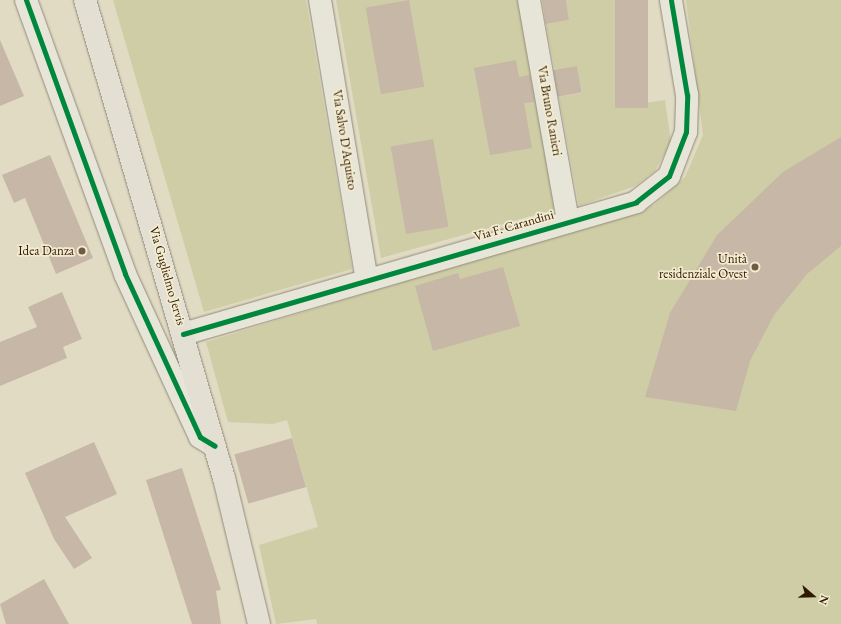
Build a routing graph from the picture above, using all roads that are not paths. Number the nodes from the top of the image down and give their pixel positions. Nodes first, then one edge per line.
1 (26, 0) edge
2 (85, 0) edge
3 (320, 0) edge
4 (529, 0) edge
5 (671, 0) edge
6 (568, 222) junction
7 (367, 280) junction
8 (183, 334) junction
9 (215, 446) junction
10 (259, 624) edge

1 - 9 street
2 - 8 main road, Via Guglielmo Jervis
3 - 7 street, Via Salvo D'Aquisto
4 - 6 street, Via Bruno Ranieri
5 - 6 street, Via F. Carandini
6 - 7 street, Via F. Carandini
7 - 8 street, Via F. Carandini
8 - 9 main road, Via Guglielmo Jervis
9 - 10 main road, Via Guglielmo Jervis

